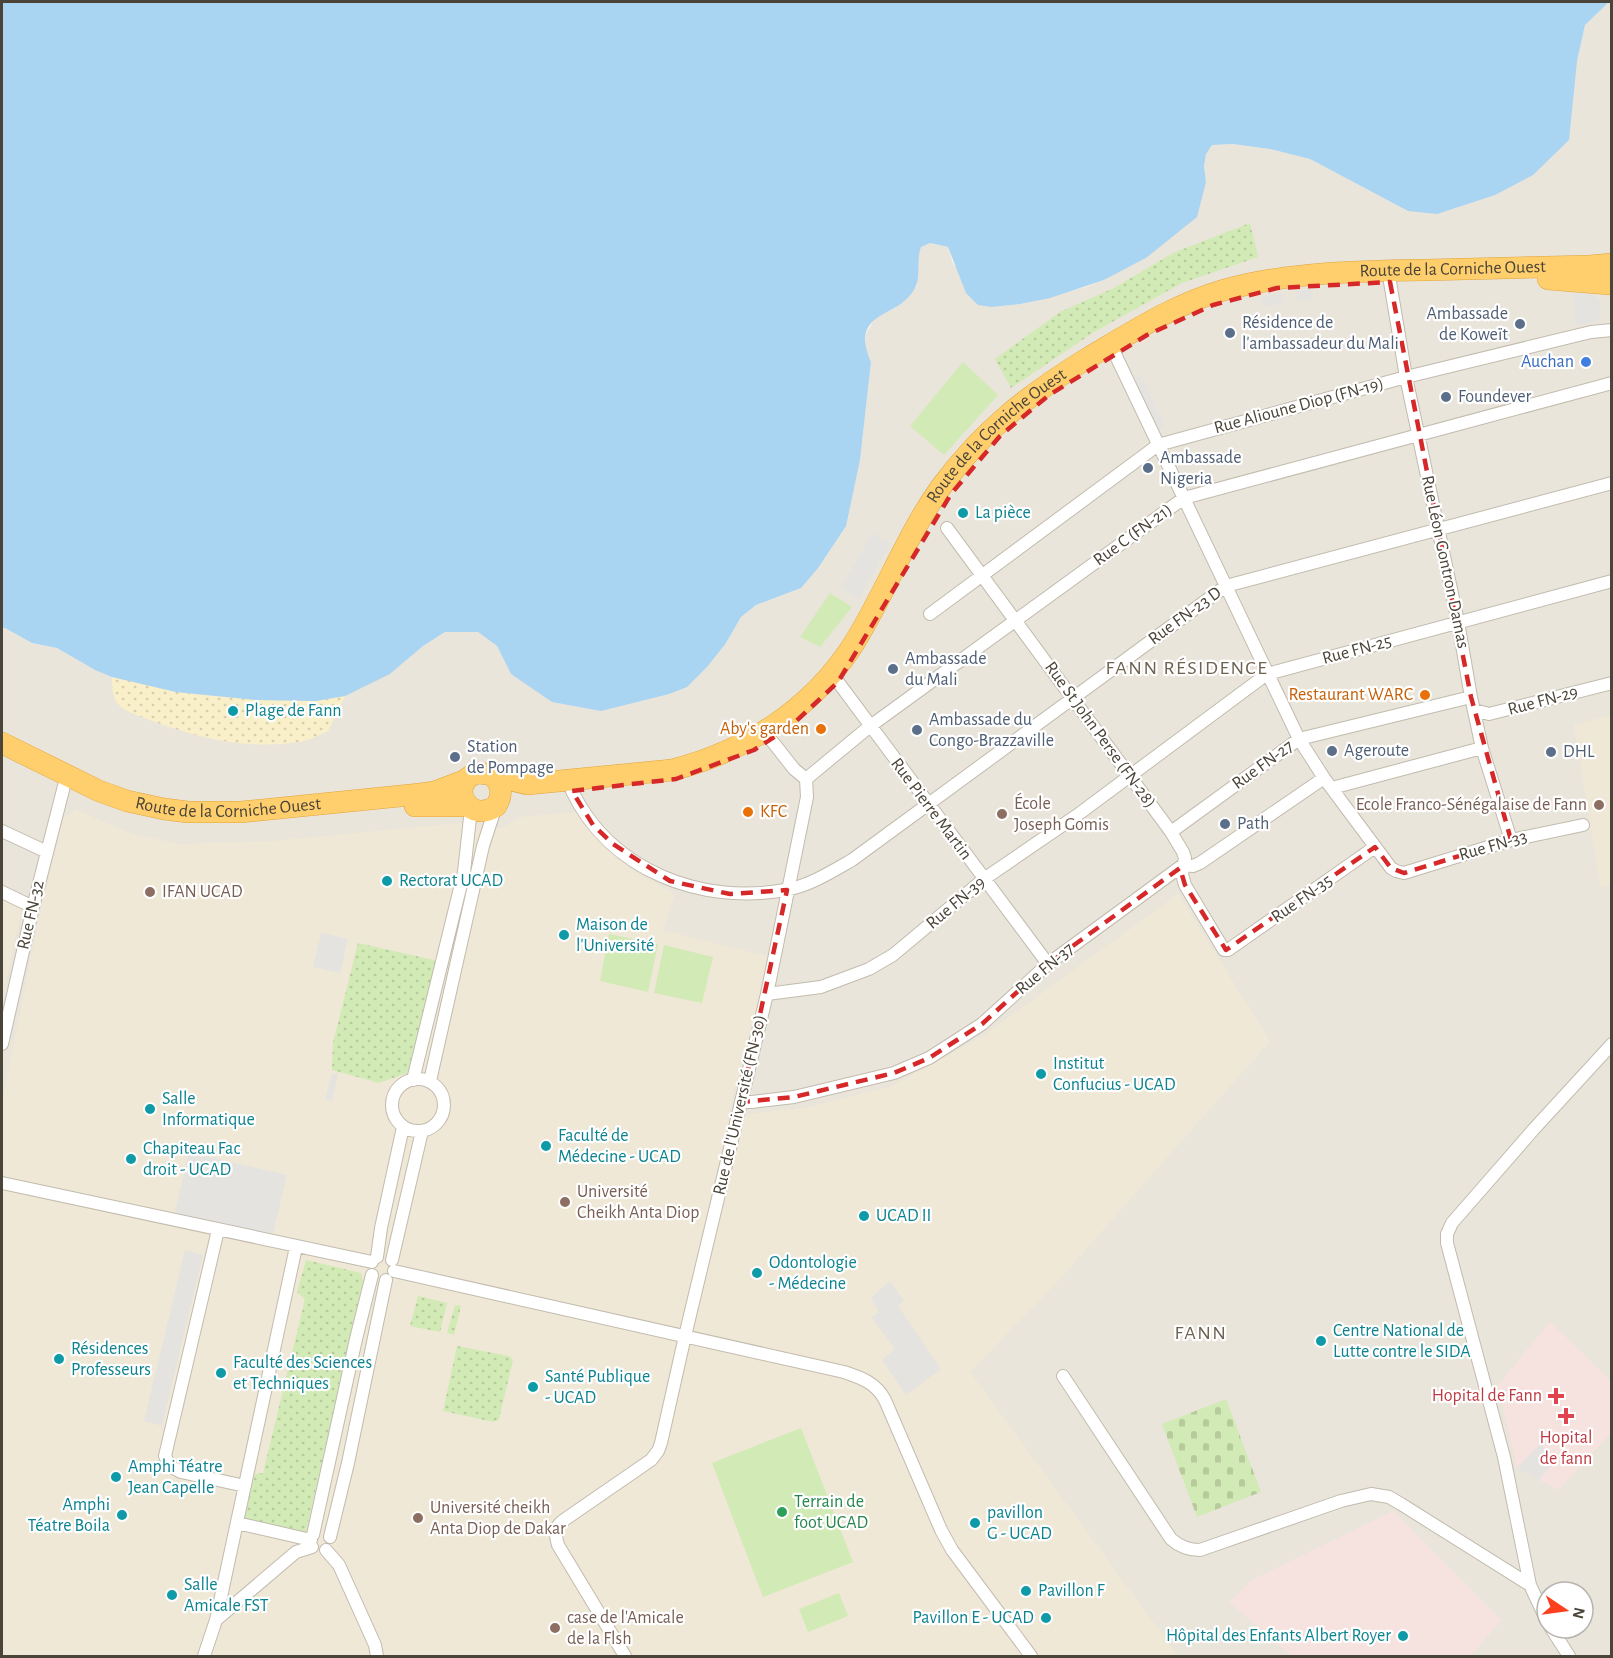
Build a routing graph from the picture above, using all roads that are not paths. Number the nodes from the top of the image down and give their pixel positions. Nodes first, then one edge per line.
1 (1611, 276) edge
2 (1390, 282) junction
3 (1611, 330) edge
4 (1114, 354) junction
5 (1406, 377) junction
6 (1611, 383) edge
7 (1418, 435) junction
8 (1158, 445) junction
9 (1611, 483) edge
10 (1184, 498) junction
11 (947, 528) dead end
12 (1438, 528) junction
13 (982, 575) junction
14 (1611, 581) edge
15 (1226, 586) junction
16 (930, 614) dead end
17 (1016, 620) junction
18 (1458, 622) junction
19 (1267, 674) junction
20 (838, 682) junction
21 (1611, 683) edge
22 (1471, 697) junction
23 (1073, 698) junction
24 (1474, 710) junction
25 (869, 727) junction
26 (1299, 739) junction
27 (772, 741) junction
28 (2, 743) edge
29 (1482, 748) junction
30 (2, 756) edge
31 (1129, 775) junction
32 (493, 776) junction
33 (806, 778) junction
34 (466, 780) junction
35 (1328, 783) junction
36 (64, 786) junction
37 (572, 791) junction
38 (498, 803) junction
39 (929, 803) junction
40 (469, 807) junction
41 (1583, 825) dead end
42 (2, 831) edge
43 (1171, 832) junction
44 (1511, 840) junction
45 (1375, 847) junction
46 (47, 852) junction
47 (1183, 865) junction
48 (984, 879) junction
49 (787, 890) junction
50 (2, 892) edge
51 (33, 907) junction
52 (1228, 950) joint
53 (1048, 964) junction
54 (767, 994) junction
55 (2, 1044) edge
56 (1611, 1044) edge
57 (413, 1080) junction
58 (430, 1082) junction
59 (741, 1102) junction
60 (403, 1127) junction
61 (422, 1131) junction
62 (2, 1183) edge
63 (218, 1230) junction
64 (296, 1248) junction
65 (373, 1265) junction
66 (390, 1270) junction
67 (685, 1336) junction
68 (1063, 1376) dead end
69 (245, 1486) junction
70 (237, 1523) junction
71 (330, 1538) junction
72 (312, 1540) junction
73 (326, 1550) junction
74 (1530, 1585) junction
75 (1535, 1596) edge
76 (216, 1620) junction
77 (1559, 1640) edge
78 (204, 1656) edge
79 (377, 1656) edge
80 (625, 1656) edge
81 (1031, 1656) edge
82 (1569, 1656) edge

1 - 2 highway, Route de la Corniche Ouest
1 - 32 highway, Route de la Corniche Ouest
2 - 4 highway, Route de la Corniche Ouest
2 - 5 street, Rue Léon Gontron Damas
3 - 5 street, Rue Alioune Diop (FN-19)
4 - 8 street
4 - 20 highway, Route de la Corniche Ouest
5 - 7 street, Rue Léon Gontron Damas
5 - 8 street, Rue Alioune Diop (FN-19)
6 - 7 street, Rue C (FN-21)
7 - 10 street, Rue C (FN-21)
7 - 12 street, Rue Léon Gontron Damas
8 - 10 street
8 - 13 street, Rue Alioune Diop (FN-19)
9 - 12 street, Rue FN-23 D
10 - 15 street
10 - 17 street, Rue C (FN-21)
11 - 13 street, Rue St John Perse (FN-28)
12 - 15 street, Rue FN-23 D
12 - 18 street, Rue Léon Gontron Damas
13 - 16 street, Rue Alioune Diop (FN-19)
13 - 17 street, Rue St John Perse (FN-28)
14 - 18 street, Rue FN-25
15 - 19 street
15 - 23 street, Rue FN-23 D
17 - 23 street, Rue St John Perse (FN-28)
17 - 25 street, Rue C (FN-21)
18 - 19 street, Rue FN-25
18 - 22 street, Rue Léon Gontron Damas
19 - 26 street
19 - 31 street, Rue FN-25
20 - 25 street, Rue Pierre Martin
20 - 27 highway, Route de la Corniche Ouest
21 - 24 street, Rue FN-29
22 - 24 street, Rue Léon Gontron Damas
22 - 26 street, Rue FN-27
23 - 31 street, Rue St John Perse (FN-28)
23 - 39 street, Rue FN-23 D
24 - 29 street, Rue Léon Gontron Damas
25 - 33 street
25 - 39 street, Rue Pierre Martin
26 - 35 street
26 - 43 street, Rue FN-27
27 - 33 street
27 - 37 highway, Route de la Corniche Ouest
28 - 34 highway, Route de la Corniche Ouest
29 - 35 street, Rue FN-37
29 - 44 street, Rue Léon Gontron Damas
30 - 36 highway, Route de la Corniche Ouest
31 - 43 street, Rue St John Perse (FN-28)
31 - 48 street, Rue FN-39
32 - 34 highway
32 - 38 highway
33 - 49 street, Rue de l'Université (FN-30)
34 - 40 highway
35 - 45 street
35 - 47 street, Rue FN-37
36 - 40 highway, Route de la Corniche Ouest
36 - 46 street, Rue FN-32
37 - 38 highway, Route de la Corniche Ouest
37 - 49 street, Rue FN-23 D
38 - 40 highway
38 - 58 street
39 - 48 street, Rue Pierre Martin
39 - 49 street, Rue FN-23 D
40 - 57 street
41 - 44 street, Rue FN-33
42 - 46 street
43 - 47 street, Rue St John Perse (FN-28)
44 - 45 street, Rue FN-33
45 - 52 street, Rue FN-35
46 - 51 street, Rue FN-32
47 - 52 street, Rue St John Perse (FN-28)
47 - 53 street, Rue FN-37
48 - 53 street, Rue Pierre Martin
48 - 54 street, Rue FN-39
49 - 54 street, Rue de l'Université (FN-30)
50 - 51 street
51 - 55 street, Rue FN-32
53 - 59 street, Rue FN-37
54 - 59 street, Rue de l'Université (FN-30)
56 - 74 street
57 - 58 street
57 - 60 street
58 - 61 street
59 - 67 street, Rue de l'Université (FN-30)
60 - 61 street
60 - 65 street
61 - 66 street
62 - 63 street
63 - 64 street
63 - 69 street
64 - 65 street
64 - 69 street
65 - 66 street
65 - 66 street
65 - 72 street
66 - 67 street
66 - 71 street
67 - 80 street, Rue de l'Université (FN-30)
67 - 81 street
68 - 74 street
69 - 70 street
70 - 72 street
70 - 76 street
71 - 72 street
71 - 73 street
72 - 73 street
72 - 76 street
73 - 79 street
74 - 75 street
76 - 78 street
77 - 82 street

